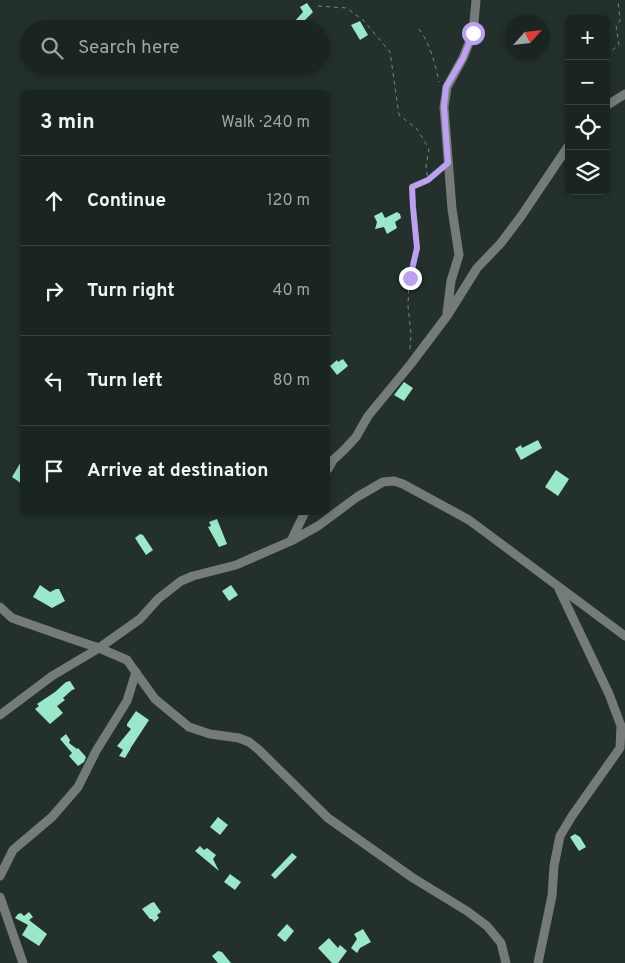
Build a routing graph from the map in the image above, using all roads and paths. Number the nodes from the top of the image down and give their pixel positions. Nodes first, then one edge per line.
1 (476, 0) edge
2 (618, 0) edge
3 (318, 6) dead end
4 (418, 29) dead end
5 (610, 52) edge
6 (440, 85) dead end
7 (625, 94) edge
8 (608, 105) edge
9 (566, 150) edge
10 (448, 163) junction
11 (428, 180) junction
12 (447, 316) junction
13 (410, 350) dead end
14 (330, 465) edge
15 (304, 515) edge
16 (291, 541) junction
17 (558, 586) junction
18 (0, 606) edge
19 (625, 636) edge
20 (100, 648) junction
21 (136, 672) junction
22 (0, 716) edge
23 (0, 876) edge
24 (0, 897) edge
25 (23, 963) edge
26 (506, 963) edge
27 (538, 963) edge

1 - 10 street
2 - 5 path
3 - 11 path
4 - 6 path
7 - 8 street
9 - 12 street
10 - 11 path
10 - 12 street
11 - 13 path
12 - 14 street
15 - 16 street
16 - 17 street
16 - 20 street
17 - 19 street
17 - 27 street
18 - 20 street
20 - 21 street
20 - 22 street
21 - 23 street
21 - 26 street
24 - 25 street

